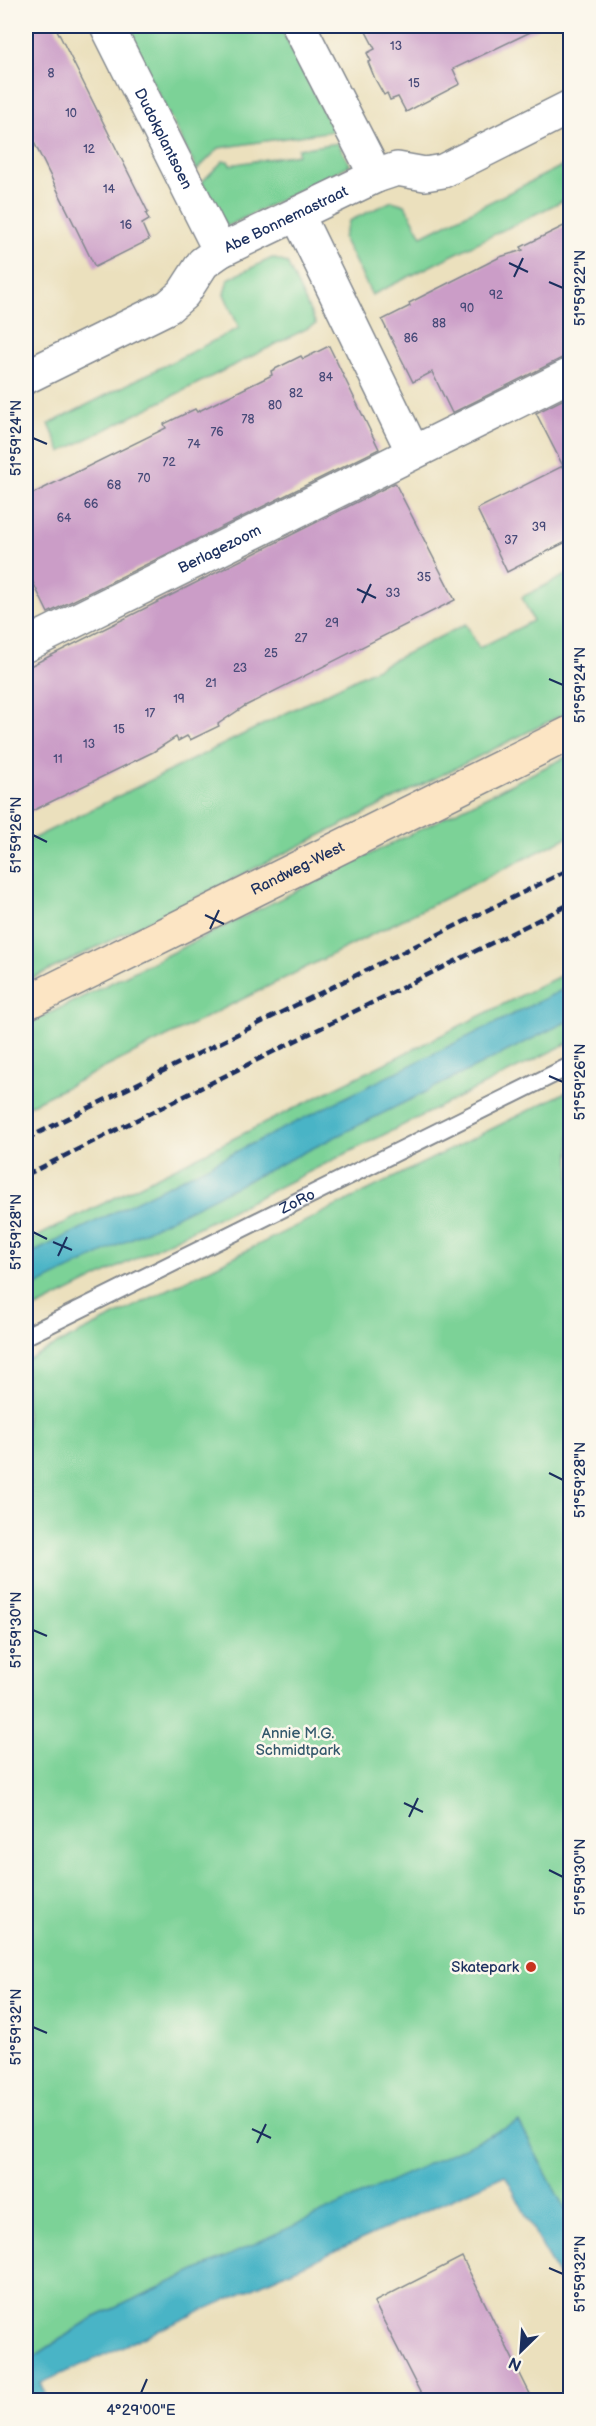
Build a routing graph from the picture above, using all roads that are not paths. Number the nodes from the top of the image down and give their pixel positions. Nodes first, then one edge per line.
1 (107, 26) edge
2 (299, 26) edge
3 (570, 107) edge
4 (376, 176) junction
5 (297, 214) junction
6 (220, 251) junction
7 (570, 375) edge
8 (26, 377) edge
9 (414, 452) junction
10 (26, 645) edge
11 (570, 733) edge
12 (26, 1003) edge
13 (570, 1066) edge
14 (26, 1336) edge

1 - 6 street, Dudokplantsoen
2 - 4 street
3 - 4 street, Abe Bonnemastraat
4 - 5 street, Abe Bonnemastraat
5 - 6 street, Abe Bonnemastraat
5 - 9 street
6 - 8 street, Abe Bonnemastraat
7 - 9 street, Berlagezoom
9 - 10 street, Berlagezoom
11 - 12 main road, Randweg-West
13 - 14 lane, ZoRo

